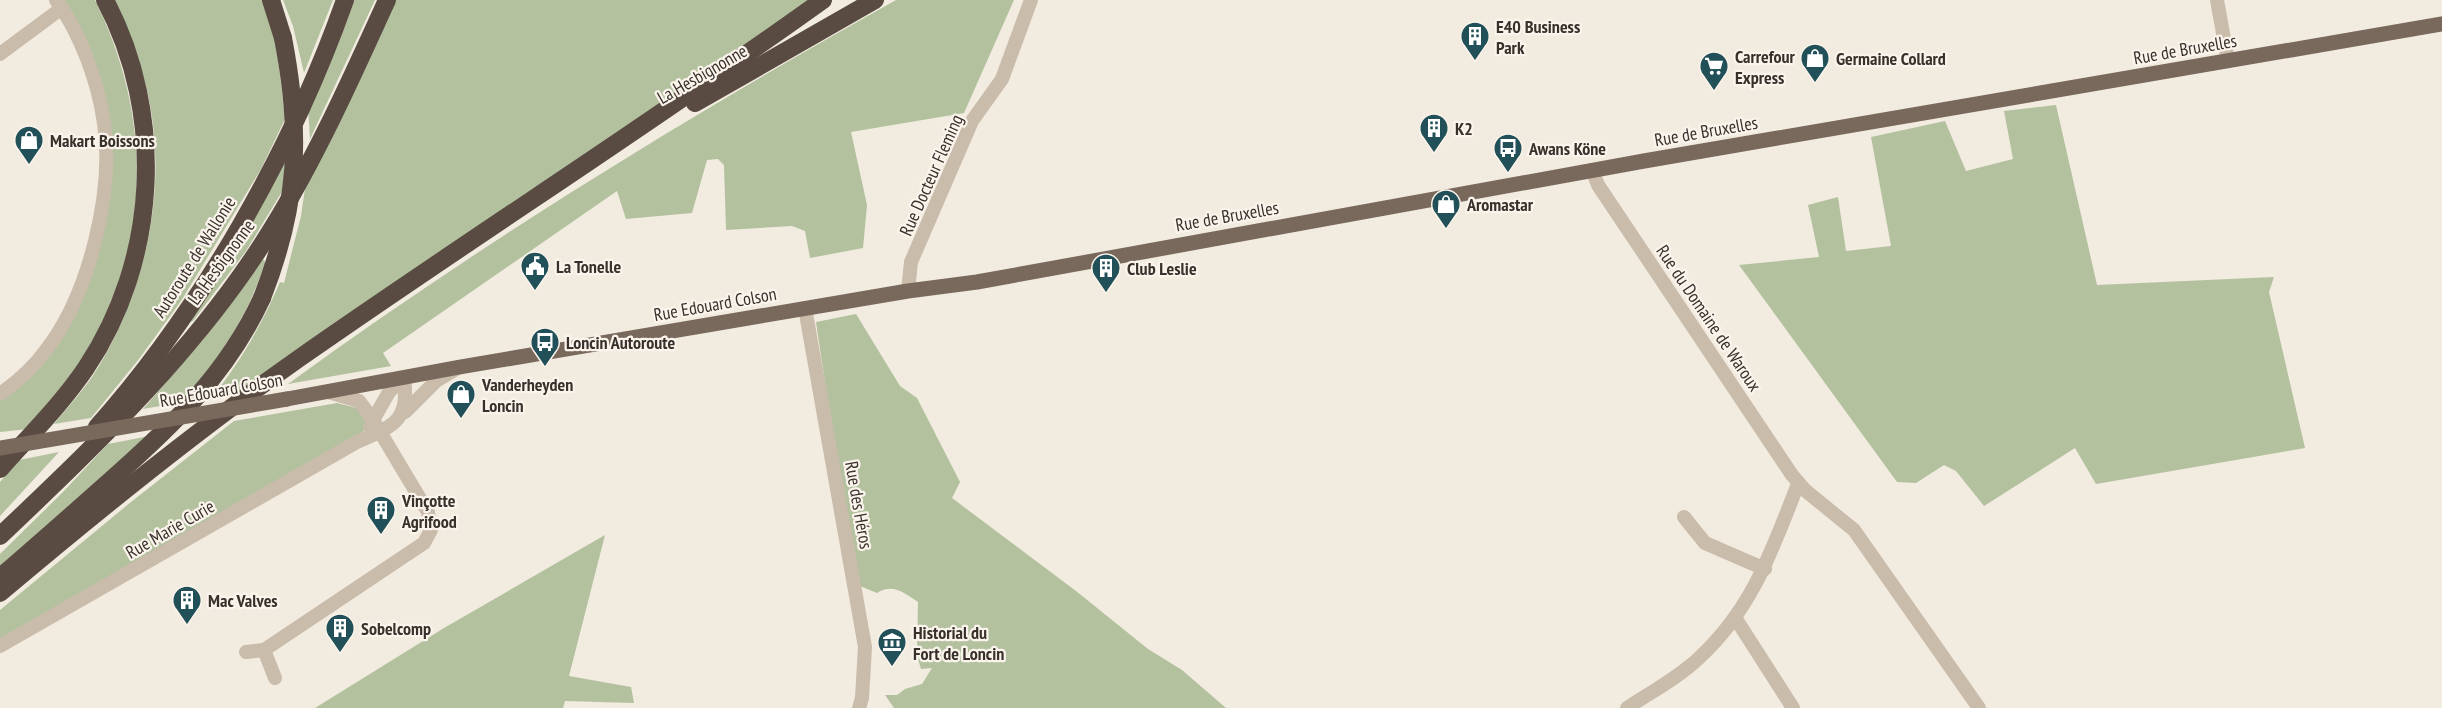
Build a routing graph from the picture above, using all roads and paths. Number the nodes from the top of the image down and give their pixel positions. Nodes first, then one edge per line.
1 (105, 0) edge
2 (271, 0) edge
3 (345, 0) edge
4 (387, 0) edge
5 (823, 0) edge
6 (875, 0) edge
7 (1031, 0) edge
8 (2217, 0) edge
9 (59, 4) edge
10 (2442, 24) edge
11 (0, 54) edge
12 (2228, 62) junction
13 (1592, 170) junction
14 (551, 187) junction
15 (977, 282) joint
16 (908, 291) junction
17 (806, 308) junction
18 (455, 368) junction
19 (404, 378) junction
20 (328, 392) junction
21 (0, 394) edge
22 (400, 418) junction
23 (377, 426) junction
24 (0, 448) edge
25 (0, 469) edge
26 (1798, 484) junction
27 (31, 507) junction
28 (1684, 517) dead end
29 (0, 536) edge
30 (1765, 569) junction
31 (0, 577) edge
32 (0, 593) edge
33 (1736, 619) junction
34 (0, 646) edge
35 (264, 650) junction
36 (246, 652) dead end
37 (275, 678) dead end
38 (859, 708) edge
39 (1628, 708) edge
40 (1793, 708) edge
41 (1979, 708) edge

1 - 25 highway
2 - 31 highway, bridge
3 - 27 highway, Autoroute de Wallonie
4 - 27 highway, La Hesbignonne
5 - 14 highway
6 - 14 highway, La Hesbignonne
7 - 16 street, Rue Docteur Fleming
8 - 12 street
9 - 11 street
9 - 21 street
10 - 12 main road, Rue de Bruxelles
12 - 13 main road, Rue de Bruxelles
13 - 15 main road, Rue de Bruxelles
13 - 26 street, Rue du Domaine de Waroux
14 - 32 highway
15 - 16 main road, Rue Edouard Colson
16 - 17 main road, Rue Edouard Colson
17 - 18 main road, Rue Edouard Colson
17 - 38 street, Rue des Héros
18 - 19 main road, Rue Edouard Colson
18 - 22 street
19 - 20 main road, Rue Edouard Colson
19 - 22 street
19 - 23 street
20 - 23 street
20 - 24 main road, Rue Edouard Colson, bridge
22 - 23 street
23 - 34 street, Rue Marie Curie
23 - 35 street
26 - 30 street
26 - 41 street, Rue du Domaine de Waroux
27 - 29 highway
28 - 30 street
30 - 33 street
33 - 39 street
33 - 40 street
35 - 36 street
35 - 37 street

